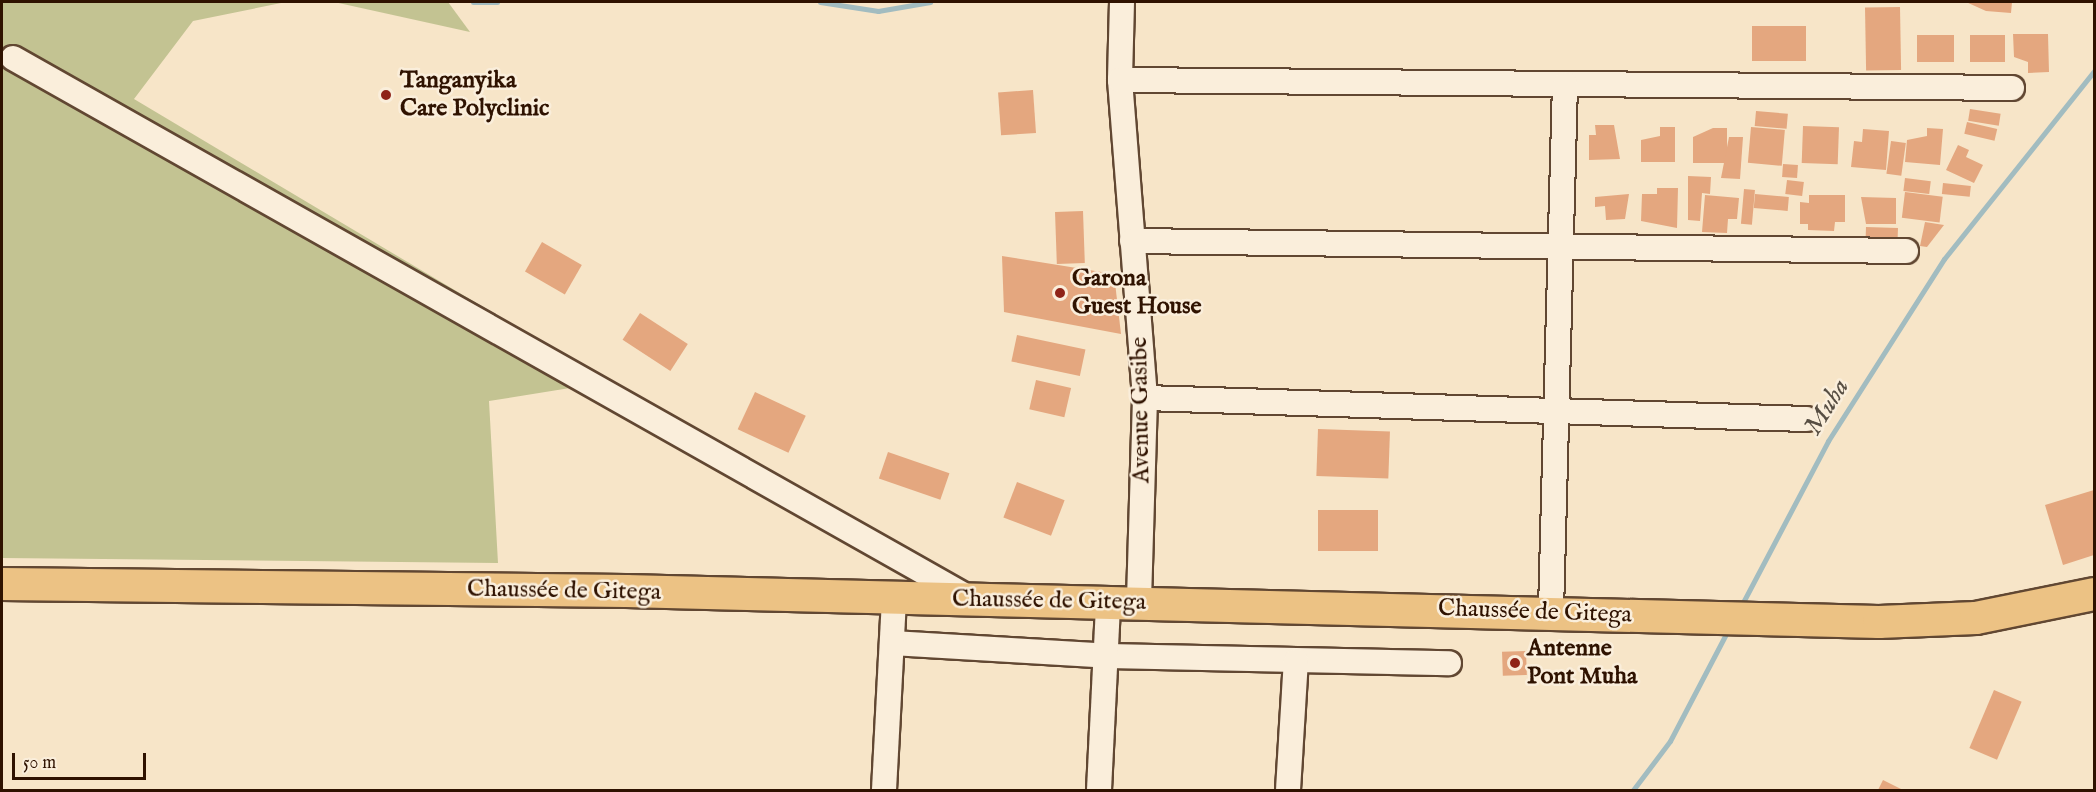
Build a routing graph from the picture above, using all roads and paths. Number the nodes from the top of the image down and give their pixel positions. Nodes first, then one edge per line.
1 (1122, 2) edge
2 (13, 58) dead end
3 (1120, 80) junction
4 (1565, 84) junction
5 (2012, 88) dead end
6 (1132, 241) junction
7 (1561, 245) junction
8 (1906, 251) dead end
9 (1146, 398) junction
10 (1556, 412) junction
11 (1807, 419) dead end
12 (2, 584) edge
13 (2094, 594) edge
14 (971, 598) junction
15 (894, 599) junction
16 (1108, 603) junction
17 (1138, 604) junction
18 (1551, 611) junction
19 (892, 644) junction
20 (1108, 656) junction
21 (1296, 661) junction
22 (1449, 663) dead end
23 (884, 790) edge
24 (1099, 790) edge
25 (1288, 790) edge

1 - 3 street, Avenue Gasibe
2 - 14 street
3 - 4 street
3 - 6 street, Avenue Gasibe
4 - 5 street
4 - 7 street
6 - 7 street
6 - 9 street, Avenue Gasibe
7 - 8 street
7 - 10 street
9 - 10 street
9 - 17 street, Avenue Gasibe
10 - 11 street
10 - 18 street
12 - 15 main road, Chaussée de Gitega
13 - 18 main road, Chaussée de Gitega
14 - 15 main road, Chaussée de Gitega
14 - 16 main road, Chaussée de Gitega
15 - 19 street
16 - 17 main road, Chaussée de Gitega
16 - 20 street
17 - 18 main road, Chaussée de Gitega
19 - 20 street
19 - 23 street
20 - 21 street
20 - 24 street
21 - 22 street
21 - 25 street

